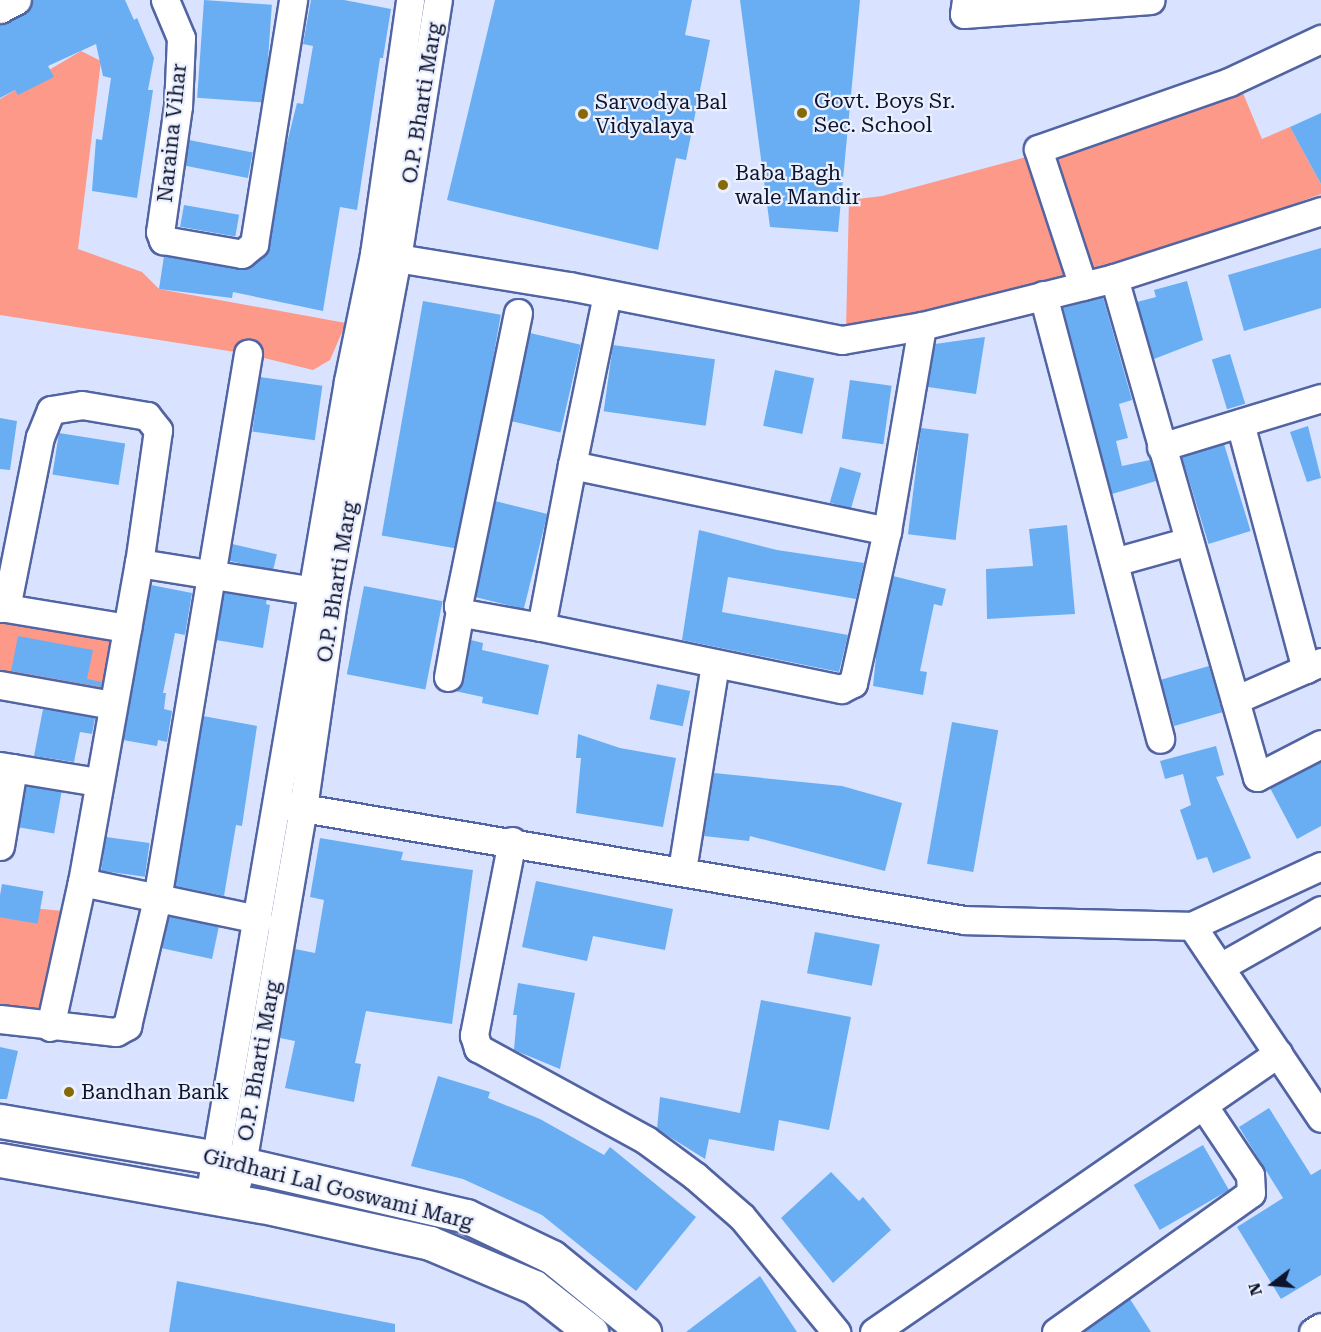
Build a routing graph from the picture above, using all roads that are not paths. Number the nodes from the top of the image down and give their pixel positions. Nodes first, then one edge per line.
1 (17, 0) edge
2 (165, 0) edge
3 (293, 0) edge
4 (410, 0) edge
5 (438, 0) edge
6 (966, 0) edge
7 (1150, 0) edge
8 (0, 9) edge
9 (1321, 39) edge
10 (1321, 211) edge
11 (385, 256) junction
12 (1114, 278) junction
13 (1083, 286) junction
14 (607, 295) junction
15 (1043, 296) junction
16 (518, 313) dead end
17 (922, 326) junction
18 (248, 354) dead end
19 (1321, 398) edge
20 (1240, 423) junction
21 (1161, 447) junction
22 (572, 465) junction
23 (887, 531) junction
24 (1189, 542) junction
25 (139, 562) junction
26 (1114, 562) junction
27 (210, 574) junction
28 (325, 592) junction
29 (3, 608) edge
30 (460, 610) junction
31 (541, 627) junction
32 (127, 628) junction
33 (715, 664) junction
34 (1314, 665) edge
35 (448, 677) dead end
36 (0, 685) edge
37 (1235, 700) junction
38 (112, 705) junction
39 (1161, 739) dead end
40 (1321, 744) edge
41 (7, 767) edge
42 (98, 782) junction
43 (290, 806) junction
44 (512, 841) junction
45 (0, 846) edge
46 (1321, 866) edge
47 (682, 870) junction
48 (82, 882) junction
49 (157, 899) junction
50 (1321, 910) edge
51 (258, 919) junction
52 (1192, 926) junction
53 (1220, 967) junction
54 (0, 1019) edge
55 (50, 1027) junction
56 (1278, 1053) junction
57 (1203, 1105) junction
58 (1321, 1118) edge
59 (0, 1121) edge
60 (0, 1160) edge
61 (229, 1161) junction
62 (220, 1199) junction
63 (1321, 1327) edge
64 (591, 1332) edge
65 (644, 1332) edge
66 (836, 1332) edge
67 (874, 1332) edge
68 (1056, 1332) edge
69 (1313, 1332) edge

1 - 8 street
2 - 3 street, Naraina Vihar
4 - 11 street, O.P. Bharti Marg
5 - 11 street, O.P. Bharti Marg
6 - 7 street
9 - 13 street
10 - 12 street
11 - 14 street
11 - 28 street, O.P. Bharti Marg
12 - 13 street
12 - 21 street
13 - 15 street
14 - 17 street
14 - 22 street
15 - 17 street
15 - 26 street
16 - 30 street
17 - 23 street
18 - 27 street
19 - 20 street
20 - 21 street
20 - 34 street
21 - 24 street
22 - 23 street
22 - 31 street
23 - 33 street
24 - 26 street
24 - 37 street
25 - 27 street
25 - 29 street
25 - 32 street
26 - 39 street
27 - 28 street
27 - 49 street
28 - 43 street, O.P. Bharti Marg
29 - 32 street
30 - 31 street
30 - 35 street
31 - 33 street
32 - 38 street
33 - 47 street
34 - 37 street
36 - 38 street
37 - 40 street
38 - 42 street
41 - 42 street
41 - 45 street
42 - 48 street
43 - 44 street
43 - 51 street, O.P. Bharti Marg
43 - 61 street, O.P. Bharti Marg
44 - 47 street
44 - 66 street
46 - 52 street
47 - 52 street
48 - 49 street
48 - 55 street
49 - 51 street
49 - 55 street
50 - 53 street
51 - 61 street, O.P. Bharti Marg
52 - 53 street
53 - 56 street
54 - 55 street
56 - 57 street
56 - 58 street
57 - 67 street
57 - 68 street
59 - 61 main road, Girdhari Lal Goswami Marg
60 - 62 main road, Girdhari Lal Goswami Marg
61 - 62 street
61 - 65 main road, Girdhari Lal Goswami Marg
62 - 64 main road, Girdhari Lal Goswami Marg
63 - 69 street

